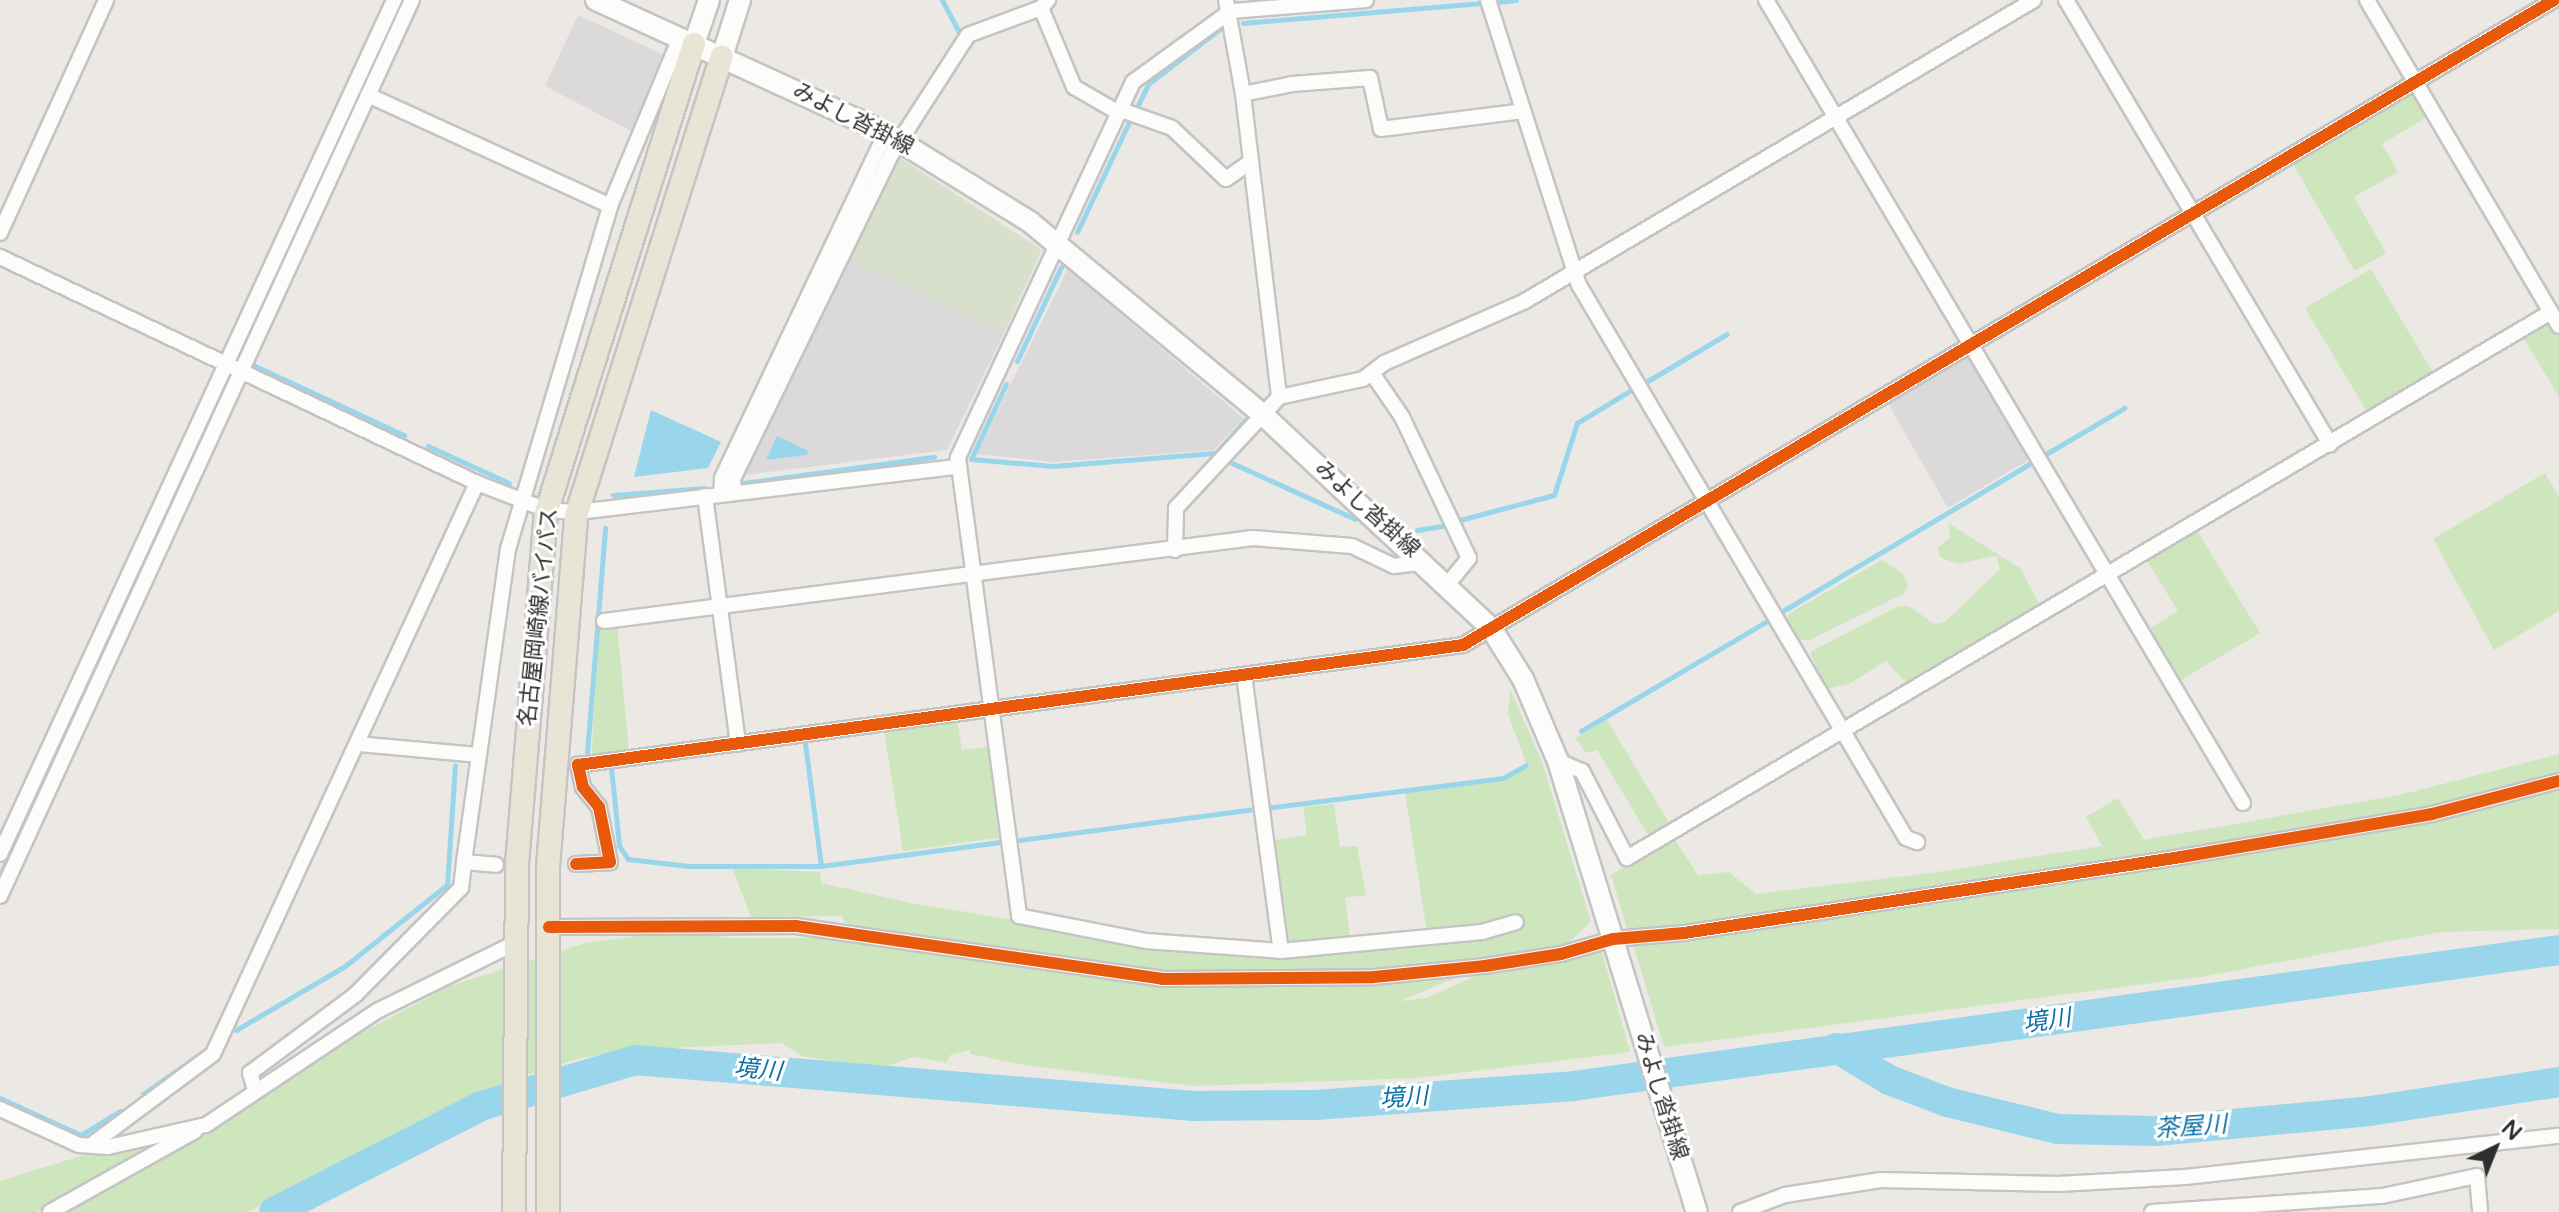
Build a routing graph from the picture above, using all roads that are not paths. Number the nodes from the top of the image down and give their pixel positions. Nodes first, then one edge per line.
1 (106, 0) edge
2 (394, 0) edge
3 (412, 0) edge
4 (596, 0) edge
5 (709, 0) edge
6 (740, 0) edge
7 (1366, 0) edge
8 (1488, 0) edge
9 (1766, 0) edge
10 (2034, 0) edge
11 (2066, 0) edge
12 (2367, 0) edge
13 (2554, 0) edge
14 (1044, 4) edge
15 (1272, 4) edge
16 (1228, 5) edge
17 (687, 41) junction
18 (722, 57) junction
19 (2415, 82) junction
20 (1243, 94) junction
21 (368, 95) junction
22 (1523, 111) junction
23 (1120, 112) junction
24 (1835, 115) junction
25 (894, 137) junction
26 (1249, 163) junction
27 (610, 206) junction
28 (2193, 213) junction
29 (0, 233) edge
30 (1058, 242) junction
31 (0, 257) edge
32 (1574, 270) junction
33 (2551, 312) junction
34 (2559, 326) edge
35 (1971, 346) junction
36 (227, 364) junction
37 (242, 370) junction
38 (1372, 373) junction
39 (1279, 397) junction
40 (1261, 413) junction
41 (2330, 444) junction
42 (958, 467) junction
43 (477, 483) junction
44 (728, 493) junction
45 (705, 496) junction
46 (521, 500) junction
47 (1707, 502) junction
48 (547, 510) junction
49 (578, 512) junction
50 (1175, 550) junction
51 (1426, 562) junction
52 (974, 574) junction
53 (2108, 576) junction
54 (1448, 584) junction
55 (719, 609) junction
56 (604, 621) dead end
57 (1491, 628) junction
58 (1244, 675) junction
59 (991, 711) junction
60 (1843, 731) junction
61 (358, 744) junction
62 (738, 744) junction
63 (479, 755) junction
64 (1558, 761) junction
65 (2559, 781) edge
66 (2243, 803) dead end
67 (1917, 842) dead end
68 (0, 854) edge
69 (464, 862) junction
70 (576, 864) dead end
71 (496, 865) dead end
72 (0, 896) edge
73 (1516, 922) dead end
74 (549, 927) junction
75 (1613, 939) junction
76 (1281, 951) junction
77 (515, 952) junction
78 (255, 1090) junction
79 (0, 1109) edge
80 (206, 1125) junction
81 (2559, 1136) edge
82 (91, 1145) junction
83 (2184, 1211) edge
84 (50, 1212) edge
85 (514, 1212) edge
86 (548, 1212) edge
87 (1697, 1212) edge
88 (1740, 1212) edge
89 (2152, 1212) edge
90 (2480, 1212) edge

1 - 29 street
2 - 36 street
3 - 21 street
4 - 17 main road, みよし沓掛線
5 - 17 main road
6 - 18 main road
7 - 15 street
8 - 22 street
9 - 24 street
10 - 24 street
11 - 28 street
12 - 19 street
13 - 19 street
14 - 23 street
14 - 25 street
15 - 16 street
16 - 20 street
16 - 23 street
17 - 18 main road, みよし沓掛線
17 - 27 street
17 - 48 main road, 名古屋岡崎線バイパス
18 - 25 main road, みよし沓掛線
18 - 49 main road, 名古屋岡崎線バイパス
19 - 28 street
19 - 33 street
20 - 22 street
20 - 26 street
21 - 27 street
21 - 37 street
22 - 32 street
23 - 26 street
23 - 30 street
24 - 32 street
24 - 35 street
25 - 30 main road, みよし沓掛線
25 - 44 street
26 - 39 street
27 - 46 street
28 - 35 street
28 - 41 street
30 - 40 main road, みよし沓掛線
30 - 42 street
31 - 36 street
32 - 38 street
32 - 47 street
33 - 34 street
33 - 41 street
35 - 47 street
35 - 53 street
36 - 37 street
36 - 68 street
37 - 43 street
37 - 72 street
38 - 39 street
38 - 54 street
39 - 40 street
40 - 50 street
40 - 51 main road, みよし沓掛線
41 - 53 street
42 - 44 street
42 - 52 street
43 - 46 street
43 - 61 street
44 - 45 street
45 - 49 street
45 - 55 street
46 - 48 street
46 - 63 street
47 - 57 street
47 - 60 street
48 - 49 street
48 - 77 main road, 名古屋岡崎線バイパス
49 - 74 main road, 名古屋岡崎線バイパス
50 - 51 street
50 - 52 street
51 - 54 main road, みよし沓掛線
52 - 55 street
52 - 59 street
53 - 60 street
53 - 66 street
54 - 57 main road, みよし沓掛線
55 - 56 street
55 - 62 street
57 - 58 street
57 - 64 main road, みよし沓掛線
58 - 59 street
58 - 76 street
59 - 62 street
59 - 76 street
60 - 64 street
60 - 67 street
61 - 63 street
61 - 82 street
62 - 70 street
63 - 69 street
64 - 75 main road, みよし沓掛線
65 - 75 street
69 - 71 street
69 - 78 street
73 - 76 street
74 - 75 street
74 - 86 main road, 名古屋岡崎線バイパス
75 - 87 main road, みよし沓掛線
77 - 78 street
77 - 85 main road, 名古屋岡崎線バイパス
78 - 80 street
79 - 82 street
80 - 82 street
80 - 84 street
81 - 88 street
83 - 89 street
83 - 90 street

